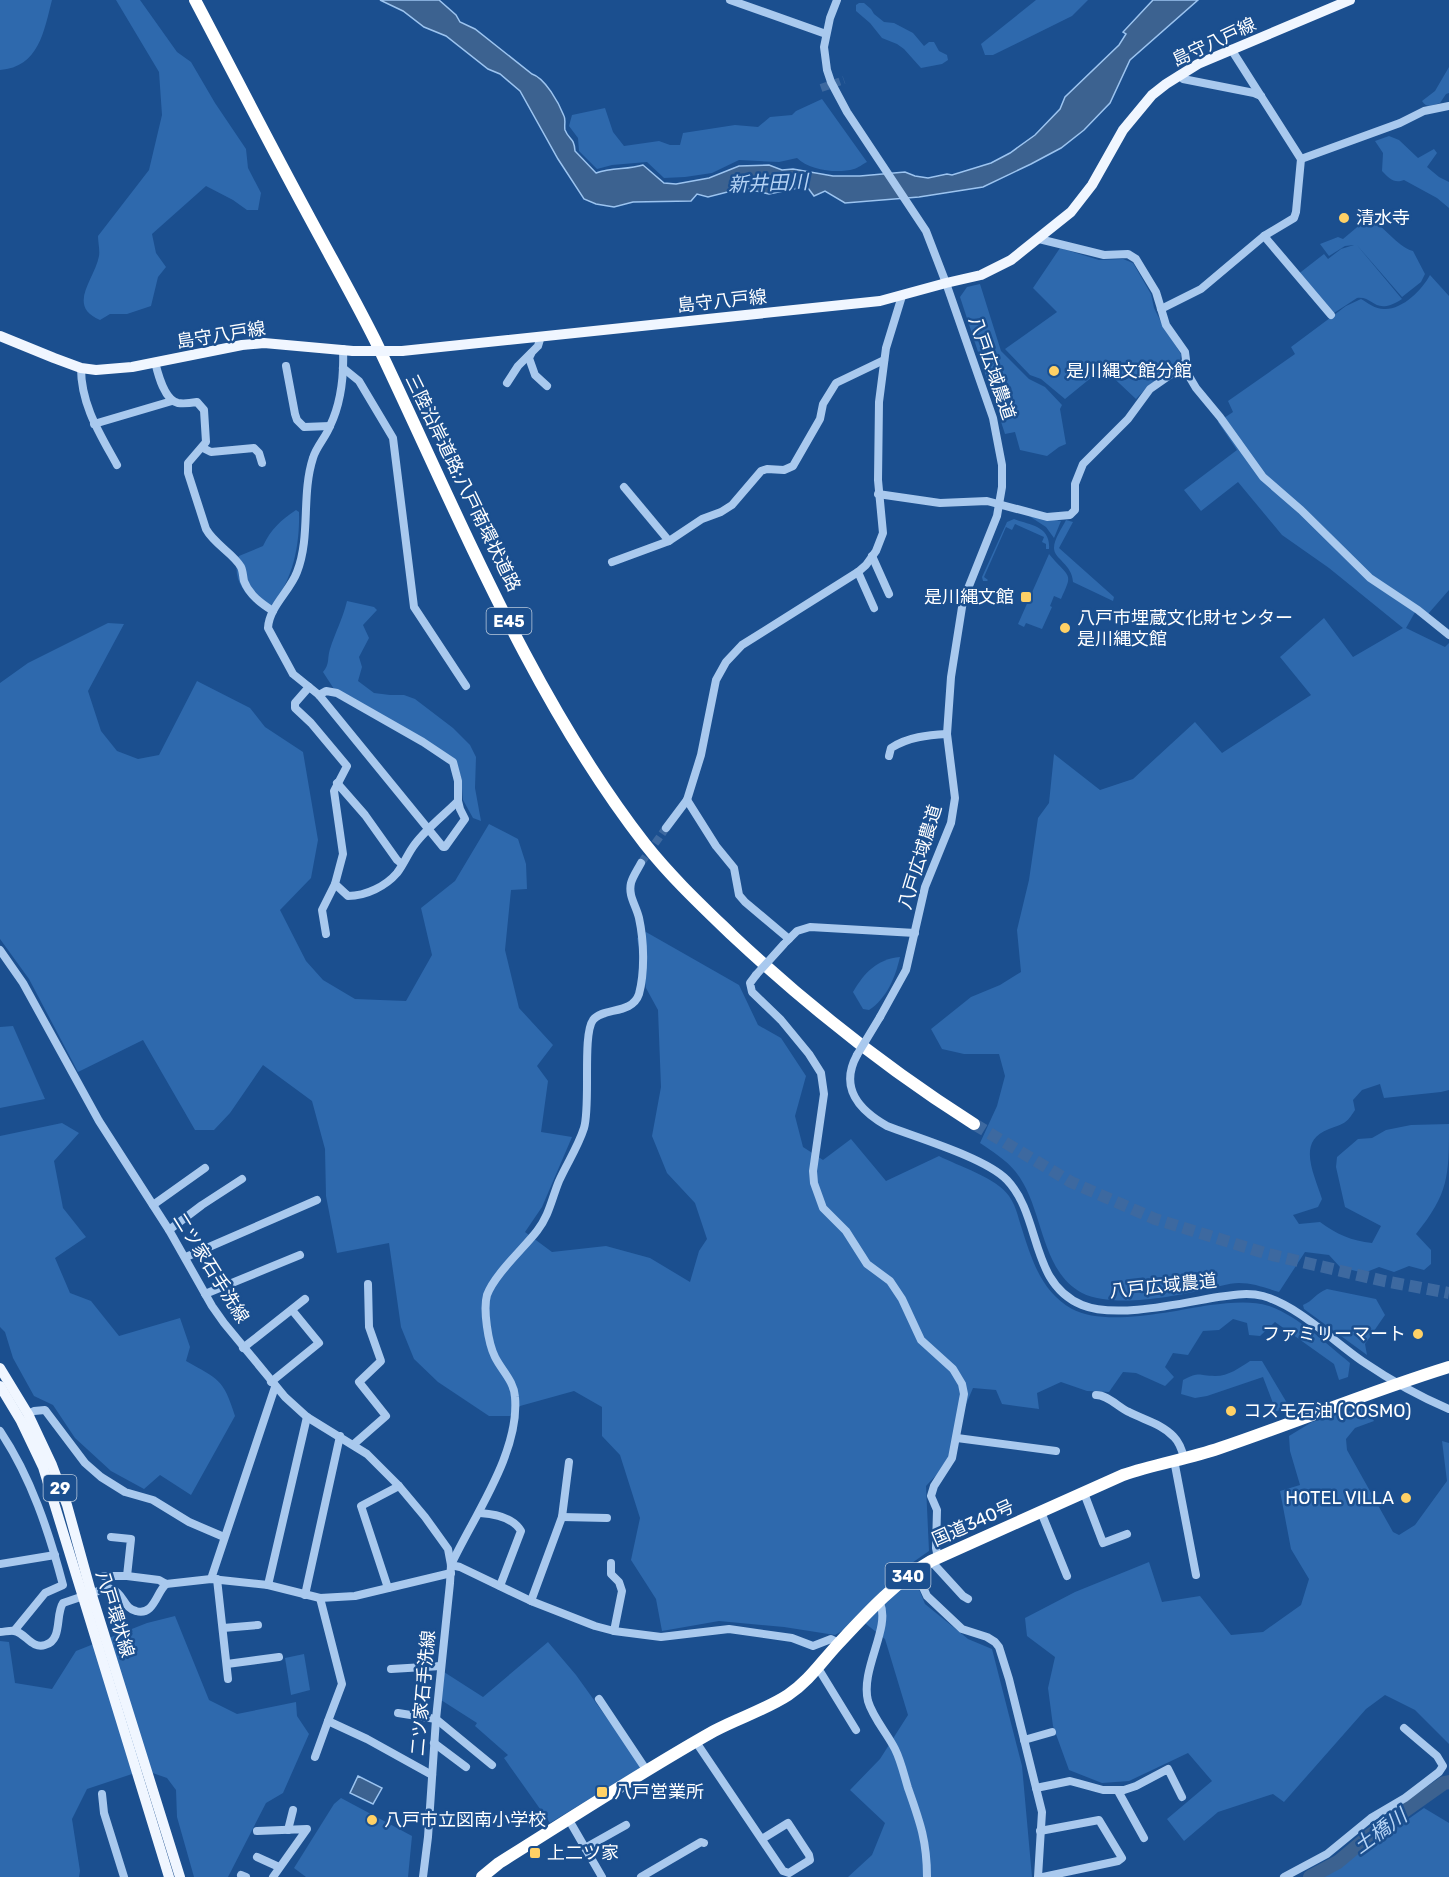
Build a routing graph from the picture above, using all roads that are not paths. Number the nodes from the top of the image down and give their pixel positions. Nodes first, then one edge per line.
1 (195, 0) edge
2 (730, 0) edge
3 (837, 0) edge
4 (1350, 0) edge
5 (826, 33) junction
6 (1232, 49) junction
7 (1179, 75) junction
8 (1262, 97) junction
9 (1449, 106) edge
10 (1301, 159) junction
11 (1264, 236) junction
12 (1039, 239) junction
13 (946, 283) junction
14 (902, 296) junction
15 (1161, 309) junction
16 (1331, 315) dead end
17 (0, 336) edge
18 (541, 336) junction
19 (348, 350) junction
20 (531, 353) junction
21 (884, 360) junction
22 (155, 362) junction
23 (286, 366) dead end
24 (1183, 366) junction
25 (81, 368) junction
26 (343, 368) junction
27 (507, 383) dead end
28 (547, 386) dead end
29 (172, 401) junction
30 (94, 424) junction
31 (330, 426) junction
32 (203, 447) junction
33 (262, 463) dead end
34 (117, 465) dead end
35 (624, 487) dead end
36 (878, 494) junction
37 (999, 503) junction
38 (669, 541) junction
39 (872, 556) junction
40 (612, 562) dead end
41 (858, 572) junction
42 (889, 594) dead end
43 (874, 608) dead end
44 (273, 611) junction
45 (1449, 634) edge
46 (466, 686) dead end
47 (309, 687) junction
48 (319, 695) junction
49 (947, 734) junction
50 (889, 756) dead end
51 (337, 783) junction
52 (687, 800) junction
53 (458, 801) junction
54 (666, 828) tunnel mouth
55 (428, 830) junction
56 (641, 863) tunnel mouth
57 (402, 864) junction
58 (335, 884) junction
59 (915, 933) junction
60 (326, 934) dead end
61 (786, 941) junction
62 (0, 950) edge
63 (974, 1124) tunnel mouth
64 (205, 1168) dead end
65 (242, 1179) dead end
66 (317, 1200) dead end
67 (153, 1205) junction
68 (169, 1230) junction
69 (300, 1255) dead end
70 (186, 1257) junction
71 (368, 1284) dead end
72 (205, 1294) junction
73 (305, 1299) dead end
74 (292, 1310) junction
75 (243, 1348) junction
76 (0, 1368) edge
77 (1449, 1368) edge
78 (273, 1384) junction
79 (1396, 1384) junction
80 (0, 1386) edge
81 (1096, 1395) dead end
82 (1449, 1409) edge
83 (28, 1414) junction
84 (307, 1417) junction
85 (0, 1431) edge
86 (340, 1436) junction
87 (957, 1438) junction
88 (354, 1444) junction
89 (1056, 1451) dead end
90 (1179, 1459) junction
91 (569, 1462) dead end
92 (399, 1486) junction
93 (1084, 1493) junction
94 (1041, 1512) junction
95 (480, 1513) junction
96 (562, 1516) junction
97 (607, 1518) dead end
98 (1127, 1534) dead end
99 (111, 1537) dead end
100 (224, 1537) junction
101 (55, 1555) junction
102 (935, 1560) junction
103 (611, 1563) dead end
104 (0, 1564) edge
105 (451, 1569) junction
106 (915, 1570) junction
107 (1196, 1575) dead end
108 (104, 1576) dead end
109 (127, 1576) junction
110 (1067, 1576) dead end
111 (214, 1579) junction
112 (166, 1584) junction
113 (268, 1586) junction
114 (500, 1586) junction
115 (388, 1588) junction
116 (86, 1594) junction
117 (305, 1595) junction
118 (320, 1598) junction
119 (968, 1599) dead end
120 (531, 1600) junction
121 (880, 1603) junction
122 (258, 1625) dead end
123 (223, 1629) junction
124 (15, 1631) junction
125 (615, 1631) junction
126 (0, 1632) edge
127 (839, 1643) junction
128 (279, 1657) dead end
129 (227, 1664) junction
130 (441, 1666) junction
131 (818, 1668) junction
132 (391, 1669) dead end
133 (228, 1679) dead end
134 (599, 1699) dead end
135 (398, 1713) dead end
136 (436, 1719) junction
137 (328, 1721) junction
138 (1404, 1728) dead end
139 (855, 1730) dead end
140 (1052, 1732) dead end
141 (1024, 1740) junction
142 (696, 1742) junction
143 (434, 1743) junction
144 (315, 1757) dead end
145 (492, 1765) dead end
146 (466, 1767) dead end
147 (647, 1771) junction
148 (432, 1775) junction
149 (146, 1788) junction
150 (1036, 1788) junction
151 (1118, 1791) junction
152 (102, 1794) dead end
153 (1182, 1797) dead end
154 (293, 1810) dead end
155 (569, 1820) junction
156 (626, 1825) dead end
157 (288, 1830) junction
158 (257, 1831) dead end
159 (1040, 1831) junction
160 (1144, 1838) dead end
161 (762, 1839) junction
162 (704, 1843) dead end
163 (585, 1848) junction
164 (257, 1857) dead end
165 (279, 1867) junction
166 (124, 1877) edge
167 (169, 1877) edge
168 (180, 1877) edge
169 (273, 1877) edge
170 (423, 1877) edge
171 (482, 1877) edge
172 (602, 1877) edge
173 (641, 1877) edge
174 (927, 1877) edge
175 (1038, 1877) edge
176 (1043, 1877) edge
177 (1284, 1877) edge

1 - 63 highway, 三陸沿岸道路;八戸南環状道路 / E45
2 - 5 street
3 - 5 street, 八戸広域農道
4 - 6 main road, 島守八戸線
5 - 13 street, 八戸広域農道
6 - 7 main road, 島守八戸線
6 - 8 street
7 - 8 street
7 - 12 main road, 島守八戸線
8 - 10 street
9 - 10 street
10 - 11 street
11 - 15 street
11 - 16 street
12 - 13 main road, 島守八戸線
12 - 15 street
13 - 14 main road, 島守八戸線
13 - 37 street, 八戸広域農道
14 - 18 main road, 島守八戸線
14 - 21 street
15 - 24 street
17 - 25 main road, 島守八戸線
18 - 19 main road, 島守八戸線, bridge
18 - 20 street
19 - 22 main road, 島守八戸線
19 - 26 street
20 - 27 street
20 - 28 street
21 - 36 street
21 - 38 street
22 - 25 main road, 島守八戸線
22 - 29 street
23 - 31 street
24 - 37 street
24 - 45 street
25 - 30 street
26 - 31 street
26 - 46 street
29 - 30 street
29 - 32 street
30 - 34 street
31 - 44 street
32 - 33 street
32 - 44 street
35 - 38 street
36 - 37 street
36 - 39 street
37 - 49 street, 八戸広域農道
38 - 40 street
39 - 41 street
39 - 42 street
41 - 43 street
41 - 52 street
44 - 47 street
47 - 48 street
47 - 51 street
48 - 53 street
48 - 55 street
49 - 50 street
49 - 59 street, 八戸広域農道
51 - 57 street
51 - 58 street
52 - 54 street
52 - 61 street
53 - 55 street
53 - 55 street
55 - 57 street
56 - 95 street
57 - 58 street
58 - 60 street
59 - 61 street
59 - 79 street, 八戸広域農道, bridge
61 - 87 street, bridge
62 - 67 street, 二ツ家石手洗線
64 - 67 street
65 - 68 street
66 - 70 street
67 - 68 street, 二ツ家石手洗線
68 - 70 street, 二ツ家石手洗線
69 - 72 street
70 - 72 street, 二ツ家石手洗線
71 - 88 street
72 - 75 street, 二ツ家石手洗線
73 - 74 street
74 - 75 street
74 - 78 street
75 - 78 street, 二ツ家石手洗線
76 - 83 main road, 八戸環状線 / 29
77 - 79 highway, 国道340号 / 340
78 - 84 street, 二ツ家石手洗線
78 - 100 street
79 - 82 street, 八戸広域農道
79 - 90 highway, 国道340号 / 340
80 - 116 main road, 八戸環状線 / 29
81 - 90 street
83 - 100 street
83 - 116 main road, 八戸環状線 / 29
84 - 86 street, 二ツ家石手洗線
84 - 113 street
85 - 101 street
86 - 88 street, 二ツ家石手洗線
86 - 117 street
87 - 89 street
87 - 102 street
88 - 92 street, 二ツ家石手洗線
90 - 93 highway, 国道340号 / 340
90 - 107 street
91 - 96 street
92 - 105 street, 二ツ家石手洗線
92 - 115 street
93 - 94 highway, 国道340号 / 340
93 - 98 street
94 - 102 highway, 国道340号 / 340
94 - 110 street
95 - 105 street
95 - 114 street
96 - 97 street
96 - 120 street
99 - 109 street
100 - 111 street
101 - 104 street
101 - 124 street
102 - 106 highway, 国道340号 / 340
102 - 119 street
103 - 125 street
105 - 114 street
105 - 115 street
105 - 130 street, 二ツ家石手洗線
106 - 121 highway, 国道340号 / 340
106 - 141 street
108 - 109 street
109 - 112 street
111 - 112 street
111 - 113 street
111 - 123 street
112 - 116 street
113 - 117 street
114 - 120 street
115 - 118 street
116 - 124 street
116 - 149 main road, 八戸環状線 / 29
117 - 118 street
118 - 137 street
120 - 125 street
121 - 127 highway, 国道340号 / 340
121 - 174 street
122 - 123 street
123 - 129 street
124 - 126 street
125 - 127 street
127 - 131 highway, 国道340号 / 340
128 - 129 street
129 - 133 street
130 - 132 street
130 - 136 street, 二ツ家石手洗線
131 - 139 street
131 - 142 highway, 国道340号 / 340
134 - 147 street
135 - 136 street
136 - 143 street, 二ツ家石手洗線
136 - 145 street
137 - 144 street
137 - 148 street
138 - 177 street
140 - 141 street
141 - 150 street
142 - 147 highway, 国道340号 / 340
142 - 161 street
143 - 146 street
143 - 148 street, 二ツ家石手洗線
147 - 155 highway, 国道340号 / 340
148 - 170 street, 二ツ家石手洗線
149 - 167 main road, 八戸環状線 / 29
149 - 168 main road, 八戸環状線 / 29
150 - 151 street
150 - 159 street
151 - 153 street
151 - 160 street
152 - 166 street
154 - 157 street
155 - 163 street
155 - 171 highway, 国道340号 / 340
156 - 163 street
157 - 158 street
157 - 165 street
159 - 175 street
159 - 176 street
161 - 161 street
162 - 173 street
163 - 172 street
164 - 165 street
165 - 169 street

